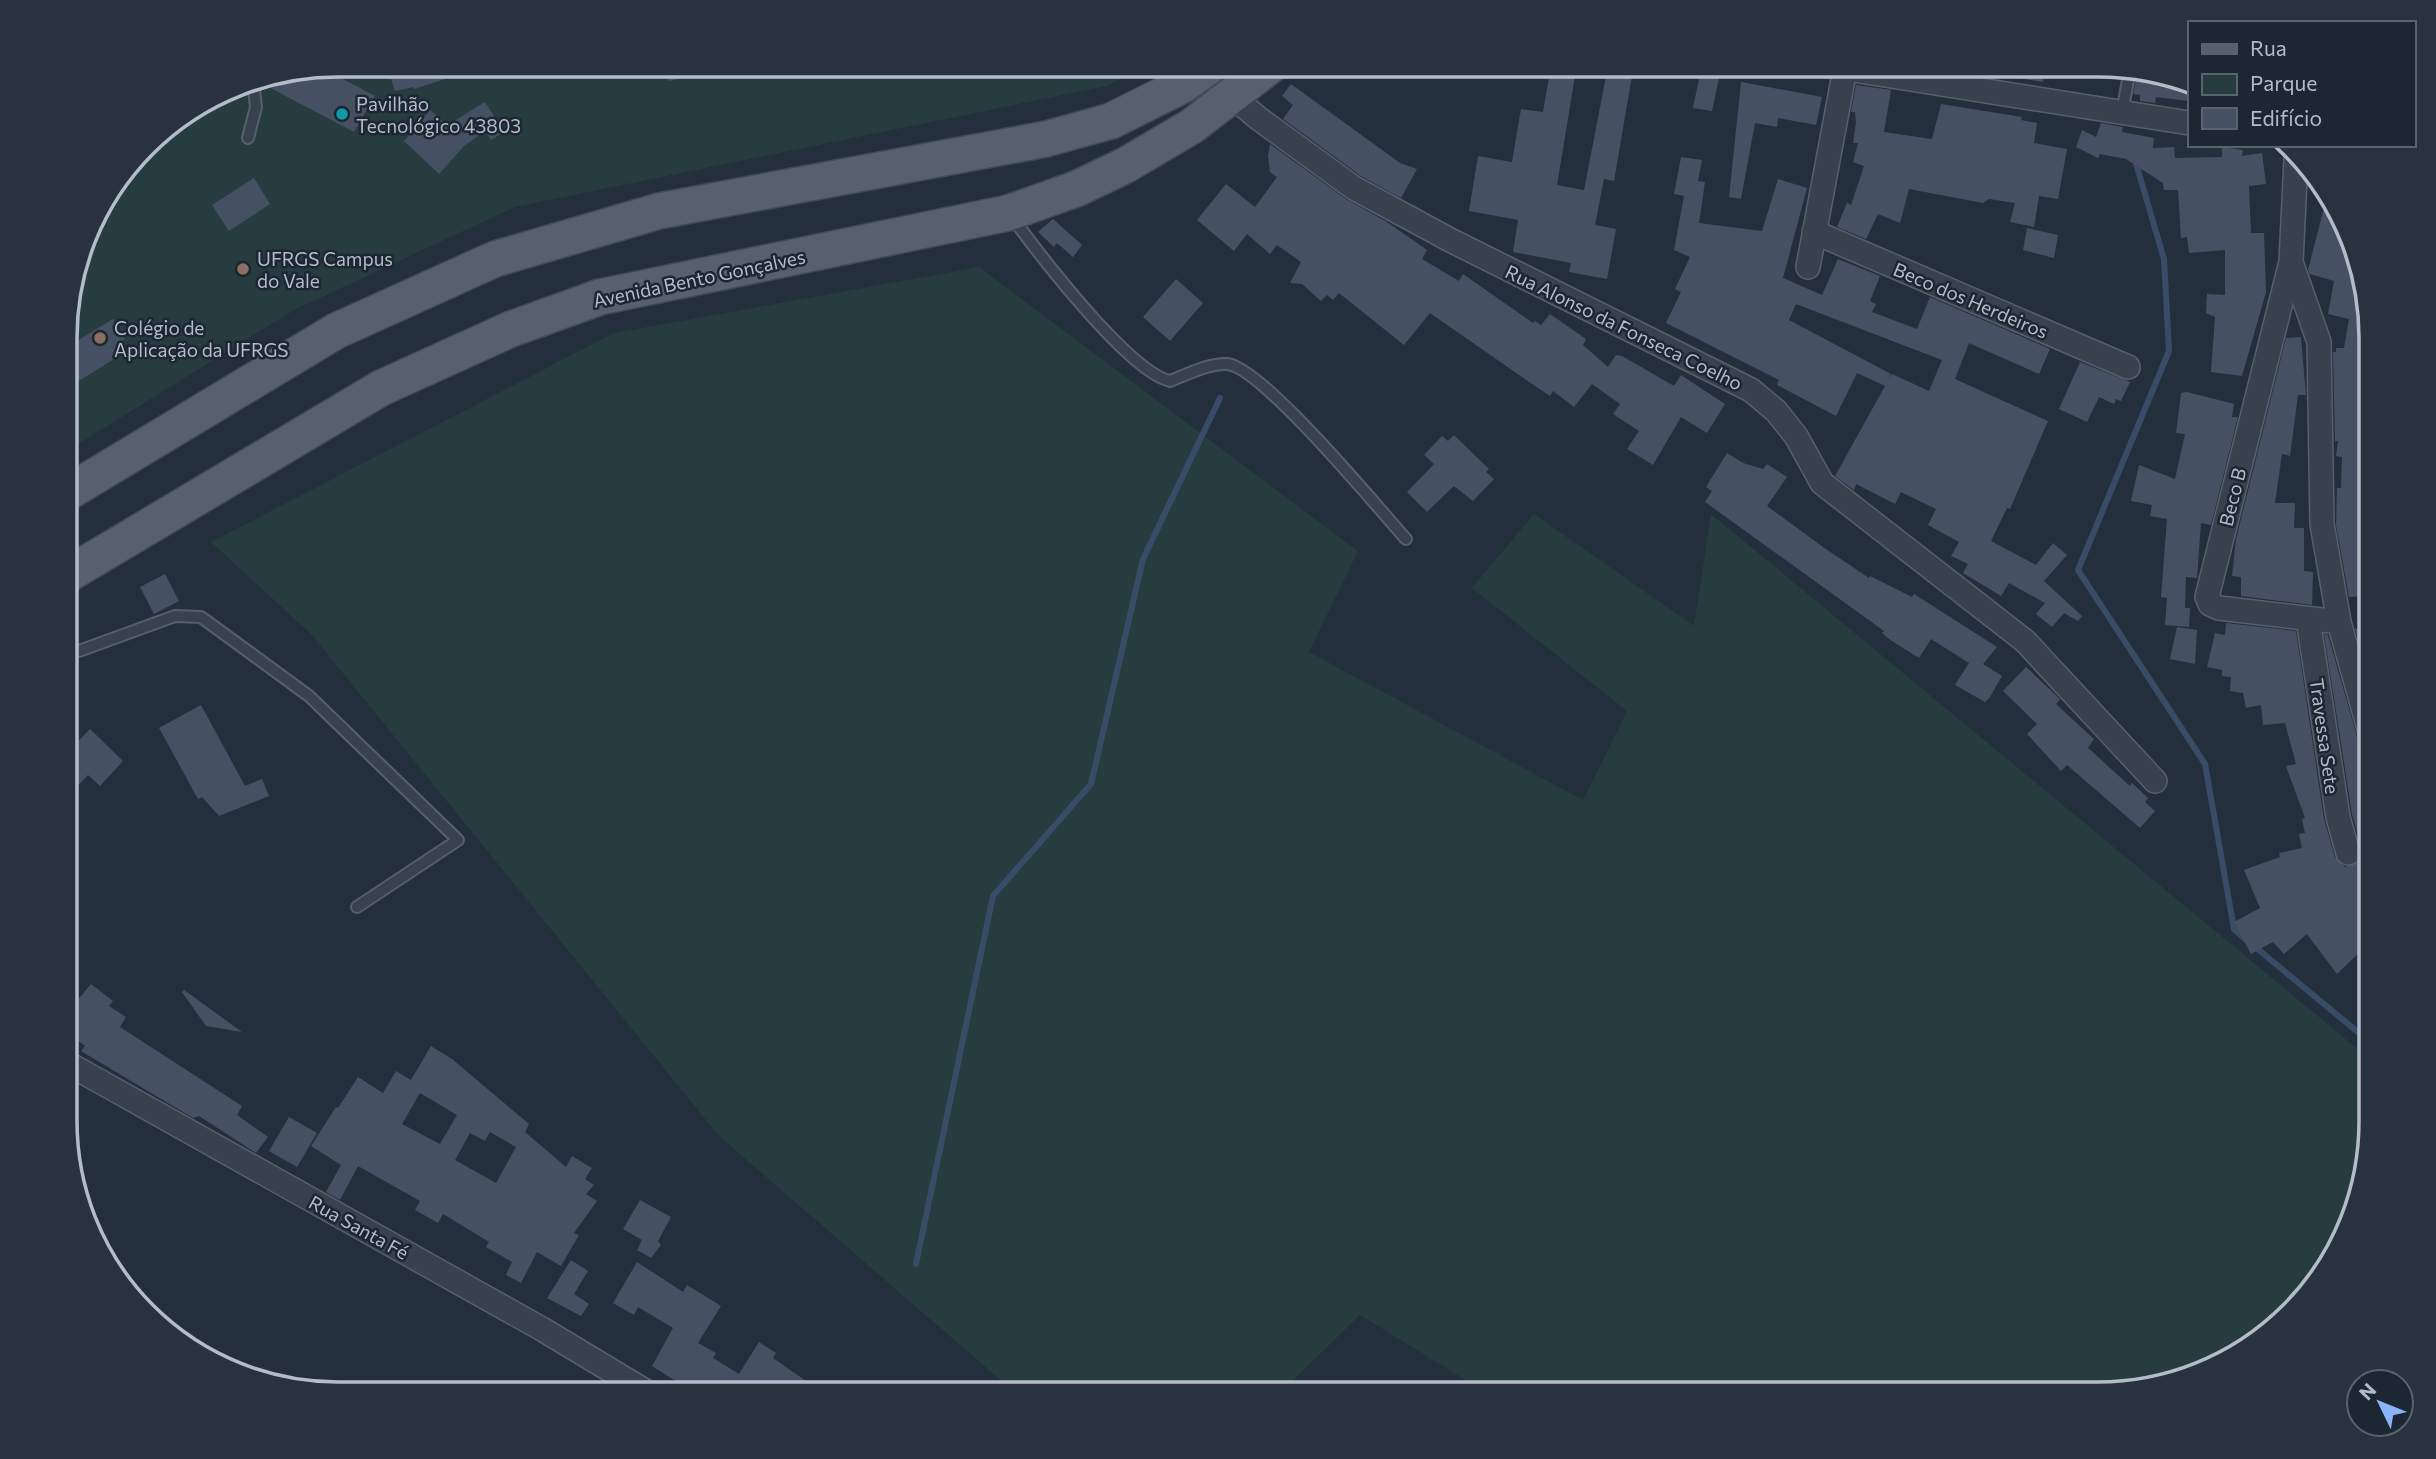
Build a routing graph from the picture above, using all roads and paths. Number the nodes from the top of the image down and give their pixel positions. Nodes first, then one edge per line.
1 (1194, 77) edge
2 (1257, 77) edge
3 (1843, 77) edge
4 (1895, 77) edge
5 (2128, 79) edge
6 (254, 91) edge
7 (1233, 97) junction
8 (2122, 113) junction
9 (2188, 123) edge
10 (248, 138) dead end
11 (2296, 168) edge
12 (1008, 213) junction
13 (1814, 232) junction
14 (2291, 262) junction
15 (1808, 267) dead end
16 (2128, 367) dead end
17 (77, 488) edge
18 (1406, 539) dead end
19 (77, 569) edge
20 (2308, 619) junction
21 (2339, 622) junction
22 (77, 650) edge
23 (2359, 693) edge
24 (2155, 782) dead end
25 (2348, 853) dead end
26 (357, 907) dead end
27 (77, 1069) edge
28 (630, 1382) edge

1 - 17 main road
2 - 7 main road, Avenida Bento Gonçalves
3 - 13 street
4 - 8 street
5 - 8 lane
6 - 10 lane
7 - 12 main road, Avenida Bento Gonçalves
7 - 24 street, Rua Alonso da Fonseca Coelho
8 - 9 street
11 - 14 street
12 - 18 lane
12 - 19 main road, Avenida Bento Gonçalves
13 - 15 street
13 - 16 street, Beco dos Herdeiros
14 - 20 street, Beco B
14 - 21 street
20 - 21 street, Beco B
20 - 25 street, Travessa Sete
21 - 23 street
22 - 26 lane
27 - 28 street, Rua Santa Fé

